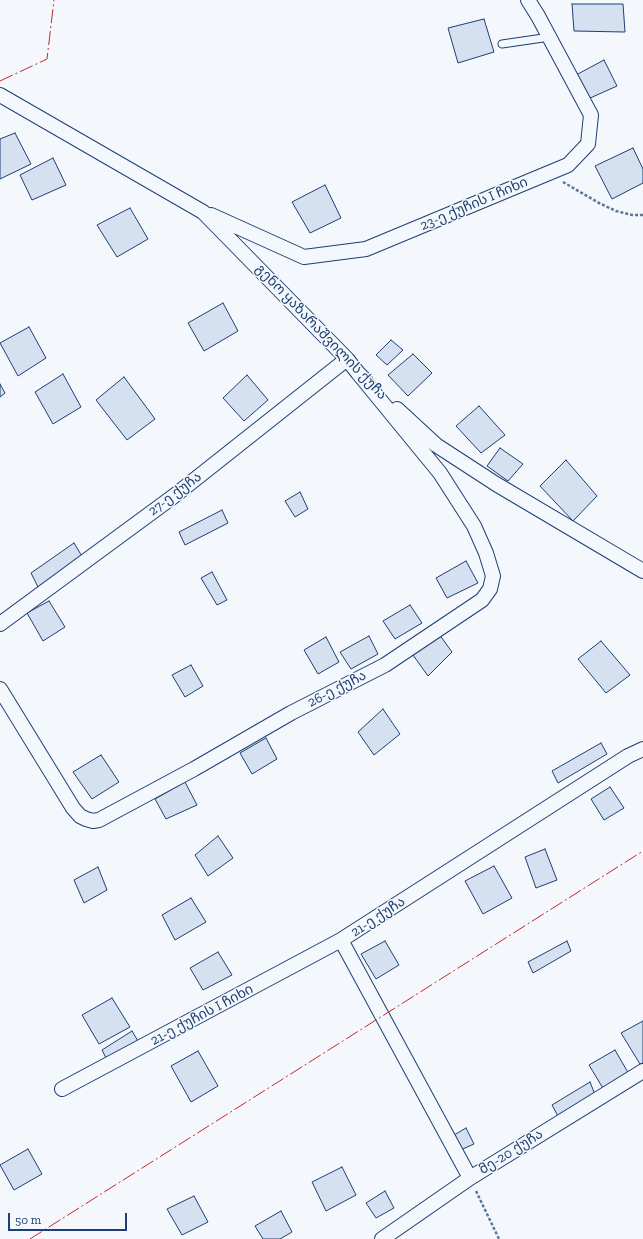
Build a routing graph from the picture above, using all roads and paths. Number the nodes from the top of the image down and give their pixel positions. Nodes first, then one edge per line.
1 (528, 0) edge
2 (550, 37) junction
3 (502, 44) dead end
4 (0, 95) edge
5 (544, 175) junction
6 (203, 212) junction
7 (643, 215) edge
8 (347, 359) junction
9 (358, 374) junction
10 (643, 571) edge
11 (0, 624) edge
12 (0, 689) edge
13 (643, 749) edge
14 (341, 940) junction
15 (643, 1071) edge
16 (62, 1089) dead end
17 (470, 1178) junction
18 (382, 1239) edge
19 (499, 1239) edge

1 - 2 street, 23-ე ქუჩის I ჩიხი
2 - 3 lane
2 - 5 street, 23-ე ქუჩის I ჩიხი
4 - 6 street, გენო ყაზარაშვილის ქუჩა
5 - 6 street, 23-ე ქუჩის I ჩიხი
5 - 7 path
6 - 8 street, გენო ყაზარაშვილის ქუჩა
8 - 9 street, გენო ყაზარაშვილის ქუჩა
8 - 11 street, 27-ე ქუჩა
9 - 10 street, გენო ყაზარაშვილის ქუჩა
9 - 12 street, 26-ე ქუჩა
13 - 14 street, 21-ე ქუჩა
14 - 16 street, 21-ე ქუჩის I ჩიხი
14 - 17 street, 21-ე ქუჩა
15 - 17 street, მე-20 ქუჩა
17 - 18 street, მე-20 ქუჩა
17 - 19 path

